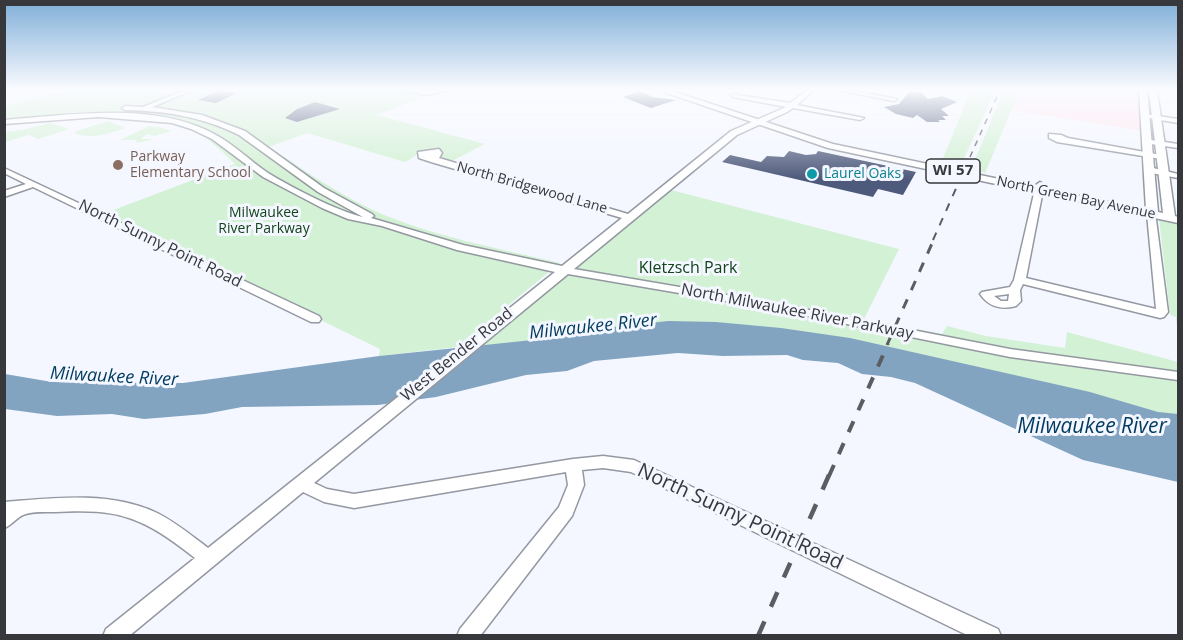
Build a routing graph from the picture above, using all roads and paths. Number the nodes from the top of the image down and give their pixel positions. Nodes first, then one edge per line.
1 (27, 120) edge
2 (163, 120) edge
3 (210, 120) edge
4 (740, 120) edge
5 (755, 120) edge
6 (757, 120) edge
7 (763, 120) edge
8 (1145, 120) edge
9 (1156, 120) edge
10 (760, 121) junction
11 (4, 122) edge
12 (734, 133) junction
13 (1066, 140) dead end
14 (1147, 141) junction
15 (1159, 143) junction
16 (1179, 146) edge
17 (1147, 154) junction
18 (1161, 156) junction
19 (434, 160) dead end
20 (4, 170) edge
21 (1149, 170) junction
22 (1163, 173) junction
23 (1179, 176) edge
24 (34, 184) junction
25 (1039, 188) junction
26 (4, 194) edge
27 (1151, 211) junction
28 (1174, 215) edge
29 (629, 217) junction
30 (384, 224) junction
31 (563, 270) junction
32 (315, 318) dead end
33 (1179, 376) edge
34 (573, 465) junction
35 (300, 483) junction
36 (12, 508) edge
37 (4, 521) edge
38 (208, 558) junction
39 (990, 635) edge
40 (112, 636) edge
41 (467, 636) edge

1 - 11 street, North Milwaukee River Parkway
2 - 30 street, North Milwaukee River Parkway
3 - 30 street, North Milwaukee River Parkway
4 - 12 street
5 - 10 main road, North Green Bay Avenue / WI 57
6 - 10 main road, North Green Bay Avenue / WI 57
7 - 10 street, West Bender Road
8 - 14 main road
9 - 15 main road
10 - 12 street, West Bender Road
10 - 25 main road, North Green Bay Avenue / WI 57
12 - 29 street, West Bender Road
13 - 17 street
14 - 15 street
14 - 17 main road
15 - 16 street
15 - 18 main road
17 - 18 street
17 - 21 main road
18 - 22 main road
19 - 29 street, North Bridgewood Lane
20 - 24 street, North Sunny Point Road
21 - 22 street
21 - 27 main road
22 - 23 street
22 - 28 main road
24 - 26 street
24 - 32 street, North Sunny Point Road
25 - 27 main road, North Green Bay Avenue / WI 57
25 - 27 street
27 - 28 main road, North Green Bay Avenue / WI 57
29 - 31 street, West Bender Road
30 - 31 street, North Milwaukee River Parkway
31 - 33 street, North Milwaukee River Parkway
31 - 35 street, West Bender Road
34 - 35 street, North Sunny Point Road
34 - 39 street, North Sunny Point Road
34 - 41 street
35 - 38 street, West Bender Road
36 - 37 street
36 - 38 street
38 - 40 street, West Bender Road

